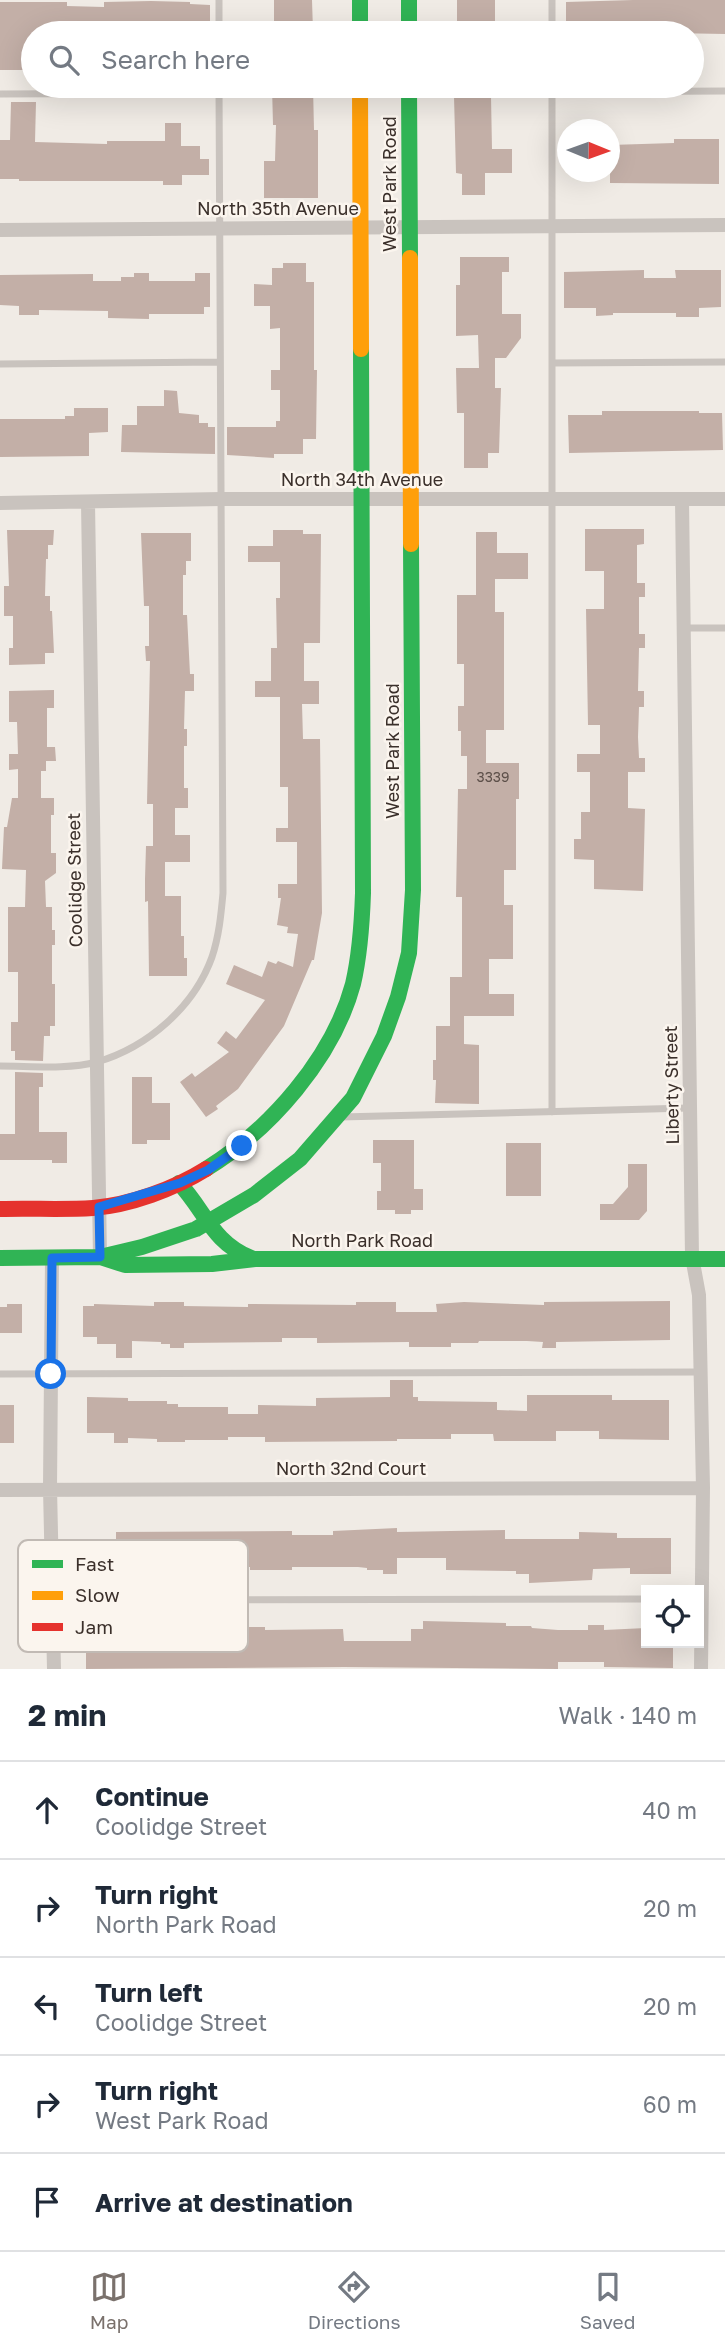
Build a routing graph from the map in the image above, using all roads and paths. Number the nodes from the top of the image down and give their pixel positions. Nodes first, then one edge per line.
1 (219, 0) edge
2 (360, 0) edge
3 (409, 0) edge
4 (552, 0) edge
5 (219, 21) edge
6 (360, 21) edge
7 (409, 21) edge
8 (552, 21) edge
9 (704, 91) edge
10 (725, 91) edge
11 (0, 94) edge
12 (21, 94) edge
13 (219, 98) edge
14 (360, 98) edge
15 (409, 98) edge
16 (552, 98) edge
17 (725, 225) edge
18 (408, 226) junction
19 (552, 226) junction
20 (361, 227) junction
21 (220, 228) junction
22 (0, 230) edge
23 (220, 362) junction
24 (725, 362) edge
25 (552, 363) junction
26 (0, 365) edge
27 (361, 498) junction
28 (410, 498) junction
29 (221, 499) junction
30 (552, 499) junction
31 (725, 499) edge
32 (682, 500) junction
33 (0, 503) edge
34 (88, 503) junction
35 (683, 628) junction
36 (725, 628) edge
37 (96, 1062) junction
38 (0, 1066) edge
39 (690, 1108) junction
40 (552, 1112) junction
41 (336, 1117) junction
42 (180, 1183) junction
43 (99, 1207) junction
44 (0, 1209) edge
45 (209, 1222) junction
46 (100, 1257) junction
47 (692, 1257) junction
48 (0, 1258) edge
49 (52, 1258) junction
50 (255, 1259) junction
51 (725, 1259) edge
52 (701, 1372) junction
53 (0, 1374) edge
54 (51, 1374) junction
55 (50, 1488) junction
56 (703, 1488) junction
57 (0, 1490) edge
58 (51, 1540) edge
59 (700, 1585) edge
60 (641, 1599) edge
61 (248, 1600) edge
62 (701, 1648) edge
63 (701, 1669) edge

1 - 5 lane
2 - 6 street
3 - 7 street
4 - 8 lane
9 - 10 lane
11 - 12 lane
13 - 21 lane
14 - 20 street, West Park Road
15 - 18 street, West Park Road
16 - 19 lane
17 - 19 street, North 35th Avenue
18 - 19 street, North 35th Avenue
18 - 20 street, North 35th Avenue
18 - 28 street, West Park Road
19 - 25 lane
20 - 21 street, North 35th Avenue
20 - 27 street, West Park Road
21 - 22 street, North 35th Avenue
21 - 23 lane
23 - 26 lane
23 - 29 lane
24 - 25 lane
25 - 30 lane
27 - 28 street, North 34th Avenue
27 - 29 street, North 34th Avenue
27 - 42 street, West Park Road
28 - 30 street, North 34th Avenue
28 - 41 street, West Park Road
29 - 34 street, North 34th Avenue
29 - 37 lane
30 - 32 street, North 34th Avenue
30 - 40 lane
31 - 32 street, North 34th Avenue
32 - 35 street, Liberty Street
33 - 34 street, North 34th Avenue
34 - 37 street, Coolidge Street
35 - 36 lane
35 - 39 street, Liberty Street
37 - 38 lane
37 - 43 street, Coolidge Street
39 - 40 lane
39 - 47 street, Liberty Street
40 - 41 lane
41 - 45 street, West Park Road
42 - 43 street, West Park Road
42 - 45 street
43 - 44 street
43 - 46 street, Coolidge Street
45 - 46 street, West Park Road
45 - 50 street
46 - 49 street, North Park Road
46 - 50 street, North Park Road
47 - 50 street, North Park Road
47 - 51 street, North Park Road
47 - 52 street, Liberty Street
48 - 49 street, North Park Road
49 - 54 street
52 - 54 lane
52 - 56 street, Liberty Street
53 - 54 lane
54 - 55 street
55 - 56 street, North 32nd Court
55 - 57 street, North 32nd Court
55 - 58 street
56 - 59 street, Liberty Street
60 - 61 lane
62 - 63 street, Liberty Street

